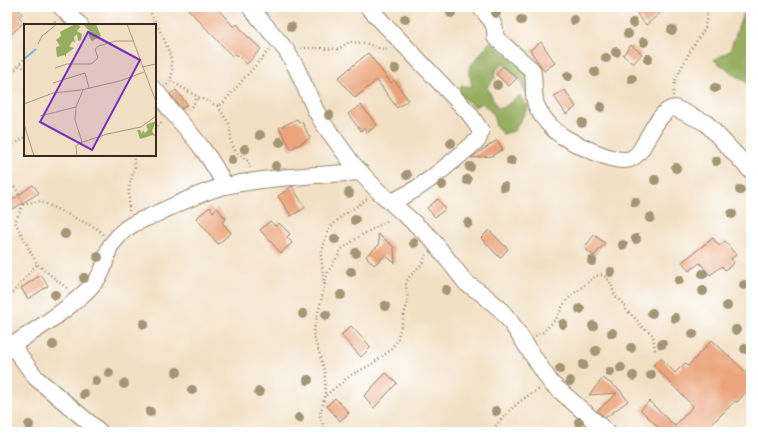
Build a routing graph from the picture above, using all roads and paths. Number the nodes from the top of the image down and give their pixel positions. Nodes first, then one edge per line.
1 (61, 7) edge
2 (250, 7) edge
3 (368, 7) edge
4 (480, 7) edge
5 (708, 7) edge
6 (148, 10) dead end
7 (79, 24) edge
8 (24, 59) edge
9 (20, 64) junction
10 (24, 68) edge
11 (7, 78) edge
12 (157, 92) edge
13 (218, 106) dead end
14 (671, 108) junction
15 (24, 137) edge
16 (7, 149) edge
17 (133, 156) edge
18 (751, 171) edge
19 (361, 172) junction
20 (7, 177) edge
21 (254, 182) junction
22 (225, 186) junction
23 (378, 191) junction
24 (23, 204) junction
25 (396, 207) junction
26 (131, 225) junction
27 (430, 237) junction
28 (113, 243) junction
29 (37, 264) junction
30 (324, 286) junction
31 (7, 299) edge
32 (79, 299) junction
33 (9, 343) edge
34 (525, 343) junction
35 (655, 352) dead end
36 (551, 383) junction
37 (326, 396) junction
38 (100, 432) edge
39 (325, 432) edge
40 (490, 432) edge
41 (607, 432) edge

1 - 7 street
2 - 19 street
3 - 25 street
4 - 14 street
5 - 14 path
6 - 12 path
8 - 9 path
9 - 10 path
9 - 11 path
12 - 22 street
13 - 21 path
14 - 18 street
15 - 16 path
17 - 26 path
19 - 21 street
19 - 23 street
20 - 24 path
21 - 22 street
22 - 26 street
23 - 25 street
23 - 30 path
24 - 28 path
24 - 29 path
25 - 27 street
25 - 30 path
26 - 28 street
27 - 34 street
27 - 37 path
28 - 32 street
29 - 31 path
29 - 32 path
30 - 37 path
32 - 33 street
33 - 38 street
34 - 35 path
34 - 36 street
36 - 40 path
36 - 41 street
37 - 39 path

